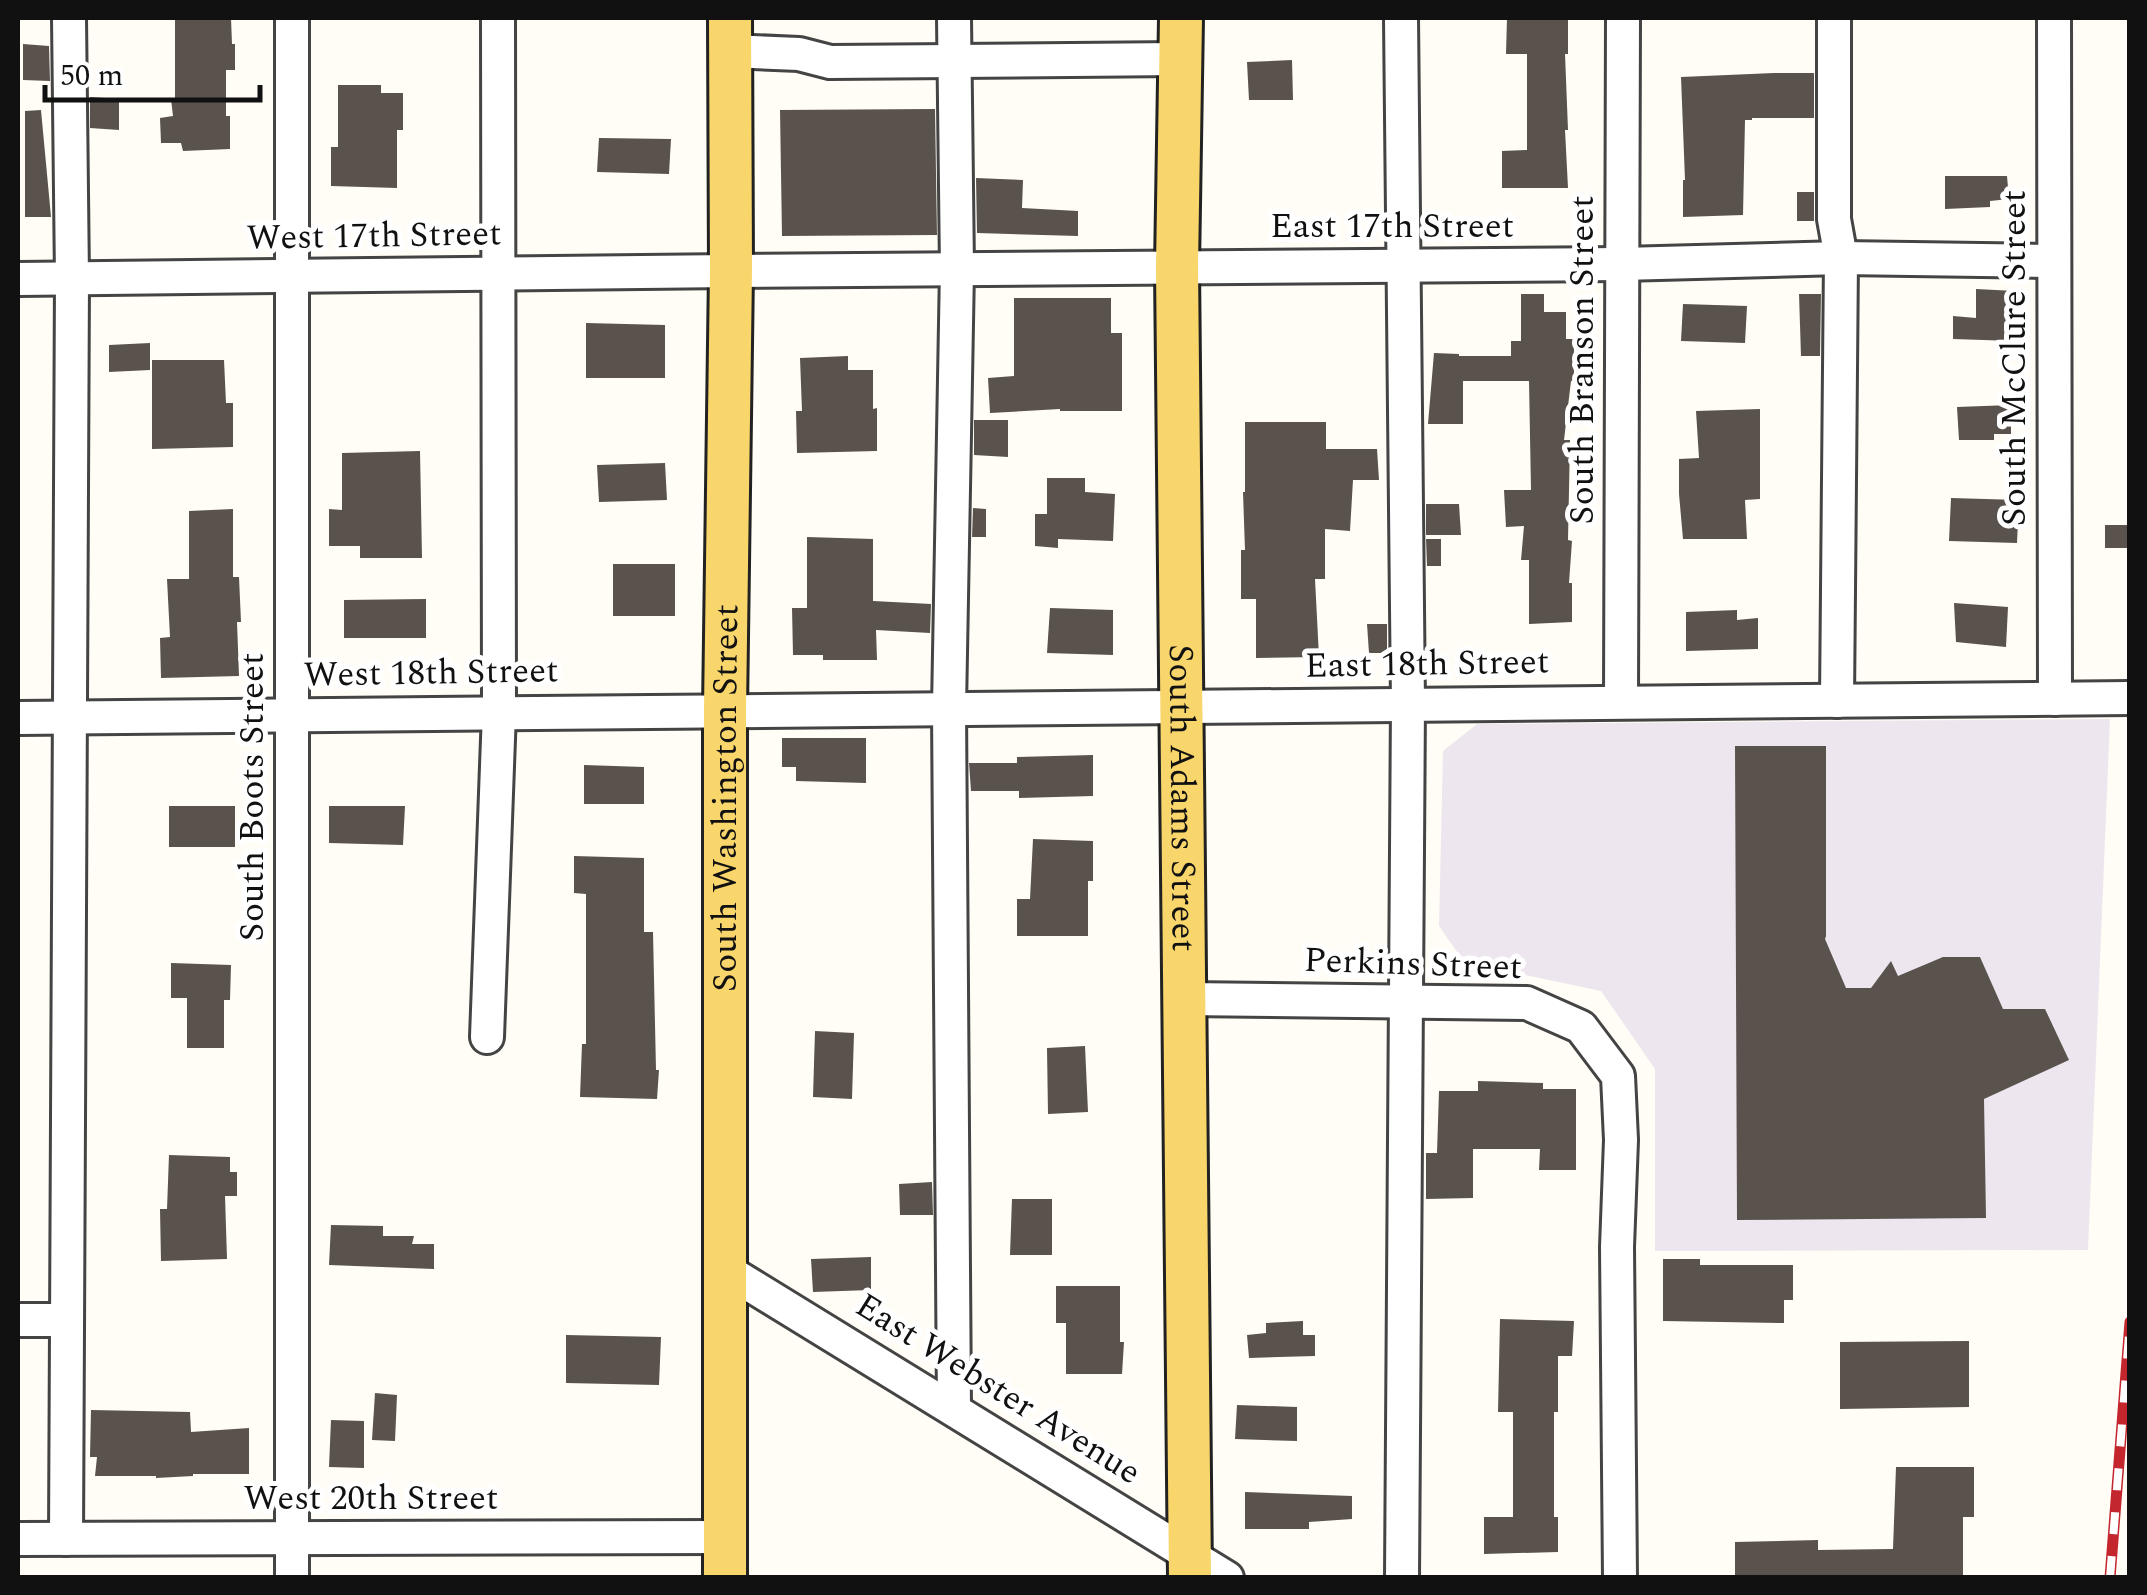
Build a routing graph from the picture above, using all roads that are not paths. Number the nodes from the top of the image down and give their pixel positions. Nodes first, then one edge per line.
1 (70, 18) edge
2 (292, 18) edge
3 (498, 18) edge
4 (954, 18) edge
5 (1401, 18) edge
6 (1623, 18) edge
7 (1834, 18) edge
8 (2054, 18) edge
9 (730, 34) edge
10 (1180, 38) edge
11 (954, 60) junction
12 (1841, 258) junction
13 (2053, 261) junction
14 (1622, 264) junction
15 (1403, 266) junction
16 (1177, 267) junction
17 (957, 269) junction
18 (731, 271) junction
19 (499, 274) junction
20 (292, 278) junction
21 (72, 279) junction
22 (18, 280) edge
23 (2130, 698) edge
24 (2055, 699) junction
25 (1837, 701) junction
26 (1620, 702) junction
27 (1408, 704) junction
28 (1183, 706) junction
29 (949, 708) junction
30 (725, 710) junction
31 (499, 712) junction
32 (292, 714) junction
33 (69, 717) junction
34 (18, 718) edge
35 (1186, 999) junction
36 (1406, 1003) junction
37 (488, 1037) dead end
38 (726, 1270) junction
39 (18, 1320) edge
40 (67, 1320) junction
41 (954, 1408) junction
42 (66, 1539) junction
43 (291, 1539) junction
44 (18, 1540) edge
45 (725, 1557) edge
46 (1190, 1566) edge
47 (292, 1578) edge
48 (1227, 1578) edge
49 (1402, 1578) edge
50 (1620, 1578) edge

1 - 21 street
2 - 20 street, South Boots Street
3 - 19 street
4 - 11 street
5 - 15 street
6 - 14 street, South Branson Street
7 - 12 street
8 - 13 street, South McClure Street
9 - 11 street
9 - 18 main road, South Washington Street
10 - 11 street
10 - 16 main road, South Adams Street
11 - 17 street
12 - 13 street, East 17th Street
12 - 14 street, East 17th Street
12 - 25 street
13 - 24 street, South McClure Street
14 - 15 street, East 17th Street
14 - 26 street, South Branson Street
15 - 16 street, East 17th Street
15 - 27 street
16 - 17 street, East 17th Street
16 - 28 main road, South Adams Street
17 - 18 street, East 17th Street
17 - 29 street
18 - 19 street, West 17th Street
18 - 30 main road, South Washington Street
19 - 20 street, West 17th Street
19 - 31 street
20 - 21 street, West 17th Street
20 - 32 street, South Boots Street
21 - 22 street, West 17th Street
21 - 33 street
23 - 24 street, East 18th Street
24 - 25 street, East 18th Street
25 - 26 street, East 18th Street
26 - 27 street, East 18th Street
27 - 28 street, East 18th Street
27 - 36 street
28 - 29 street, East 18th Street
28 - 35 main road, South Adams Street
29 - 30 street, East 18th Street
29 - 41 street
30 - 31 street, West 18th Street
30 - 38 main road, South Washington Street
31 - 32 street, West 18th Street
31 - 37 street
32 - 33 street, West 18th Street
32 - 43 street, South Boots Street
33 - 34 street, West 18th Street
33 - 40 street
35 - 36 street, Perkins Street
35 - 46 main road, South Adams Street
36 - 49 street
36 - 50 street, Perkins Street
38 - 41 street, East Webster Avenue
38 - 45 main road, South Washington Street
39 - 40 street
40 - 42 street
41 - 46 street, East Webster Avenue
42 - 43 street, West 20th Street
42 - 44 street, West 20th Street
43 - 45 street, West 20th Street
43 - 47 street, South Boots Street
46 - 48 street, East Webster Avenue

